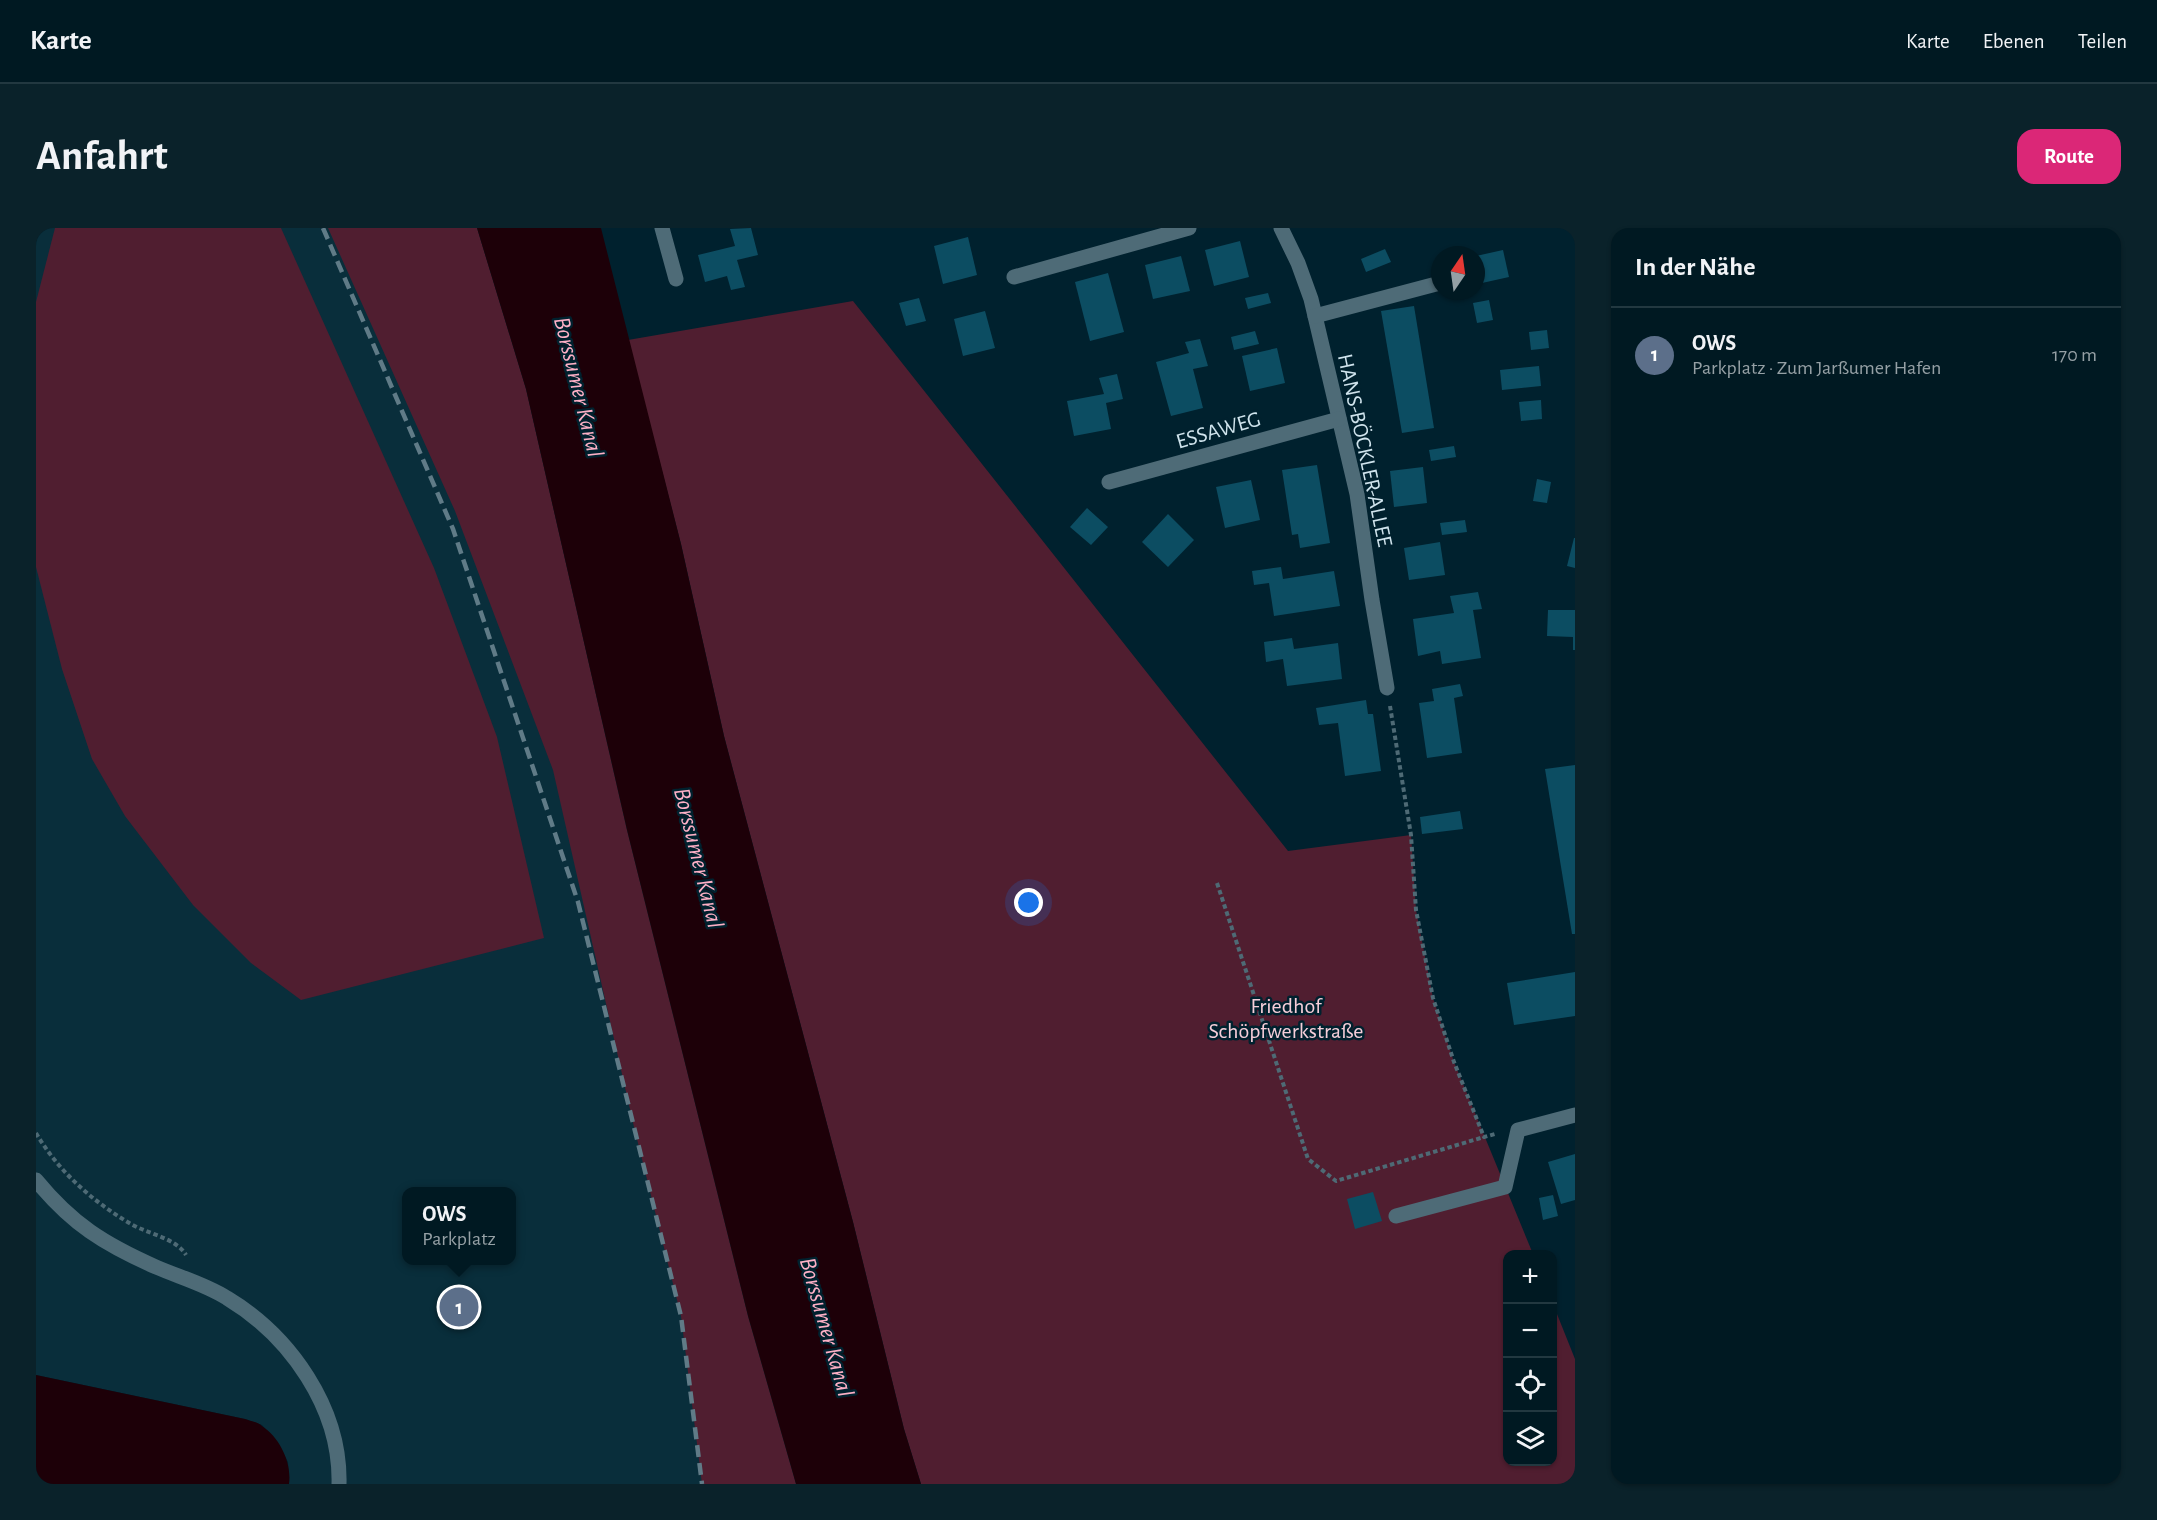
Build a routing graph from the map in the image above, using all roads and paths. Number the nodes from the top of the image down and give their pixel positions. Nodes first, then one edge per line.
1 (662, 228) edge
2 (1189, 228) edge
3 (1281, 228) edge
4 (1014, 278) dead end
5 (675, 279) dead end
6 (1431, 285) edge
7 (1314, 316) junction
8 (1339, 419) junction
9 (1109, 482) dead end
10 (1387, 688) joint
11 (1217, 883) dead end
12 (1575, 1115) edge
13 (1518, 1130) junction
14 (36, 1132) edge
15 (1484, 1137) junction
16 (36, 1180) edge
17 (1396, 1216) dead end
18 (204, 1287) junction
19 (339, 1484) edge

1 - 5 street
2 - 4 street
3 - 7 street, HANS-BÖCKLER-ALLEE
6 - 7 street
7 - 8 street, HANS-BÖCKLER-ALLEE
8 - 9 street, ESSAWEG
8 - 10 street, HANS-BÖCKLER-ALLEE
10 - 15 path
11 - 15 path
12 - 13 street
13 - 15 path
13 - 17 street
14 - 18 path
16 - 18 street
18 - 19 street

